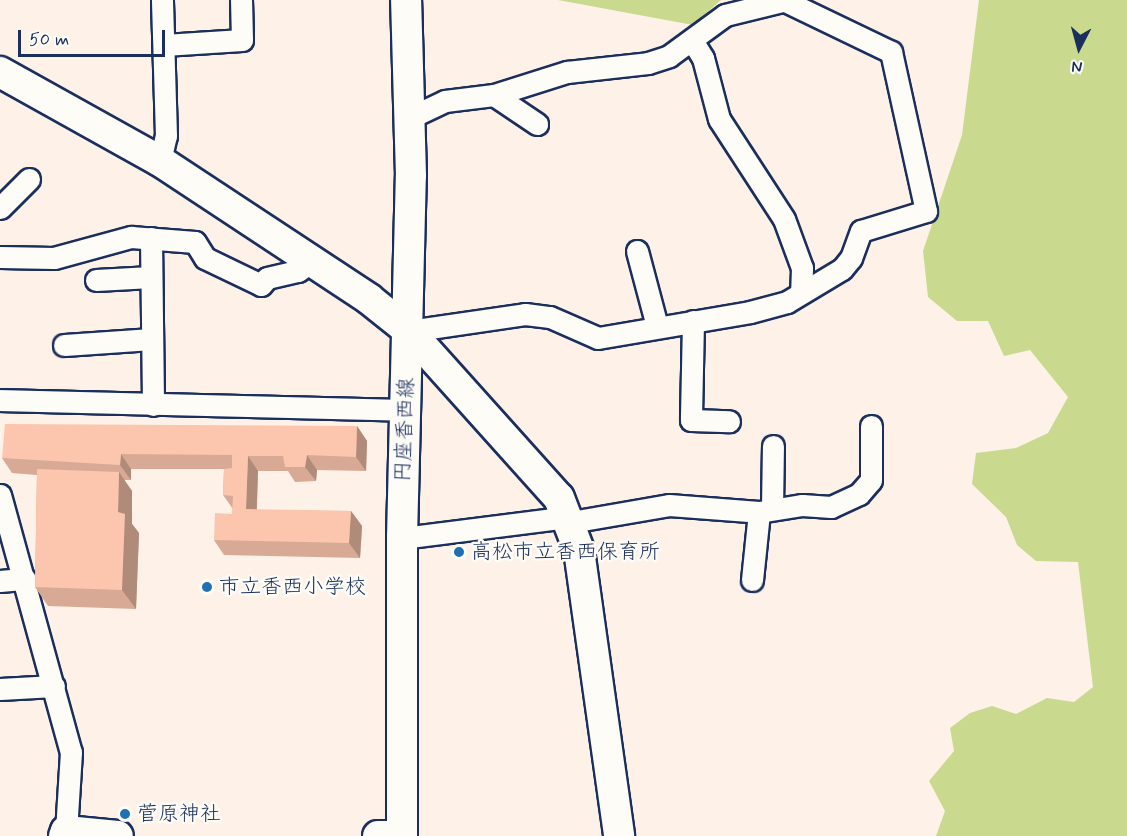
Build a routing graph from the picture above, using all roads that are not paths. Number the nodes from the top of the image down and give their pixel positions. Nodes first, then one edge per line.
1 (162, 0) edge
2 (241, 0) edge
3 (406, 0) edge
4 (785, 0) edge
5 (693, 42) junction
6 (164, 45) junction
7 (0, 72) edge
8 (494, 95) junction
9 (407, 119) junction
10 (537, 124) dead end
11 (160, 160) junction
12 (29, 179) dead end
13 (0, 208) edge
14 (151, 238) junction
15 (637, 251) dead end
16 (0, 257) edge
17 (312, 261) junction
18 (151, 277) junction
19 (96, 280) dead end
20 (801, 292) junction
21 (693, 321) junction
22 (657, 326) junction
23 (409, 331) junction
24 (152, 339) junction
25 (64, 345) dead end
26 (0, 400) edge
27 (153, 405) junction
28 (404, 410) junction
29 (729, 422) dead end
30 (871, 426) dead end
31 (773, 446) dead end
32 (0, 495) edge
33 (765, 510) junction
34 (570, 520) junction
35 (402, 538) junction
36 (25, 579) junction
37 (752, 580) dead end
38 (0, 581) edge
39 (54, 686) junction
40 (0, 689) edge
41 (65, 833) edge
42 (118, 836) edge
43 (378, 836) edge
44 (403, 836) edge
45 (619, 836) edge

1 - 6 street
2 - 6 street
3 - 9 street, 円座香西線
4 - 5 street
4 - 20 street
5 - 8 street
5 - 20 street
6 - 11 street
7 - 11 street
8 - 9 street
8 - 10 street
9 - 23 street, 円座香西線
11 - 17 street
12 - 13 street
14 - 16 street
14 - 17 street
14 - 18 street
15 - 22 street
17 - 23 street
18 - 19 street
18 - 24 street
20 - 21 street
21 - 22 street
21 - 29 street
22 - 23 street
23 - 28 street, 円座香西線
23 - 34 street
24 - 25 street
24 - 27 street
26 - 27 street
27 - 28 street
28 - 35 street, 円座香西線
30 - 33 street
31 - 33 street
32 - 36 street
33 - 34 street
33 - 37 street
34 - 35 street
34 - 45 street
35 - 44 street, 円座香西線
36 - 38 street
36 - 39 street
39 - 40 street
39 - 41 street
41 - 42 street
43 - 44 street, 円座香西線

